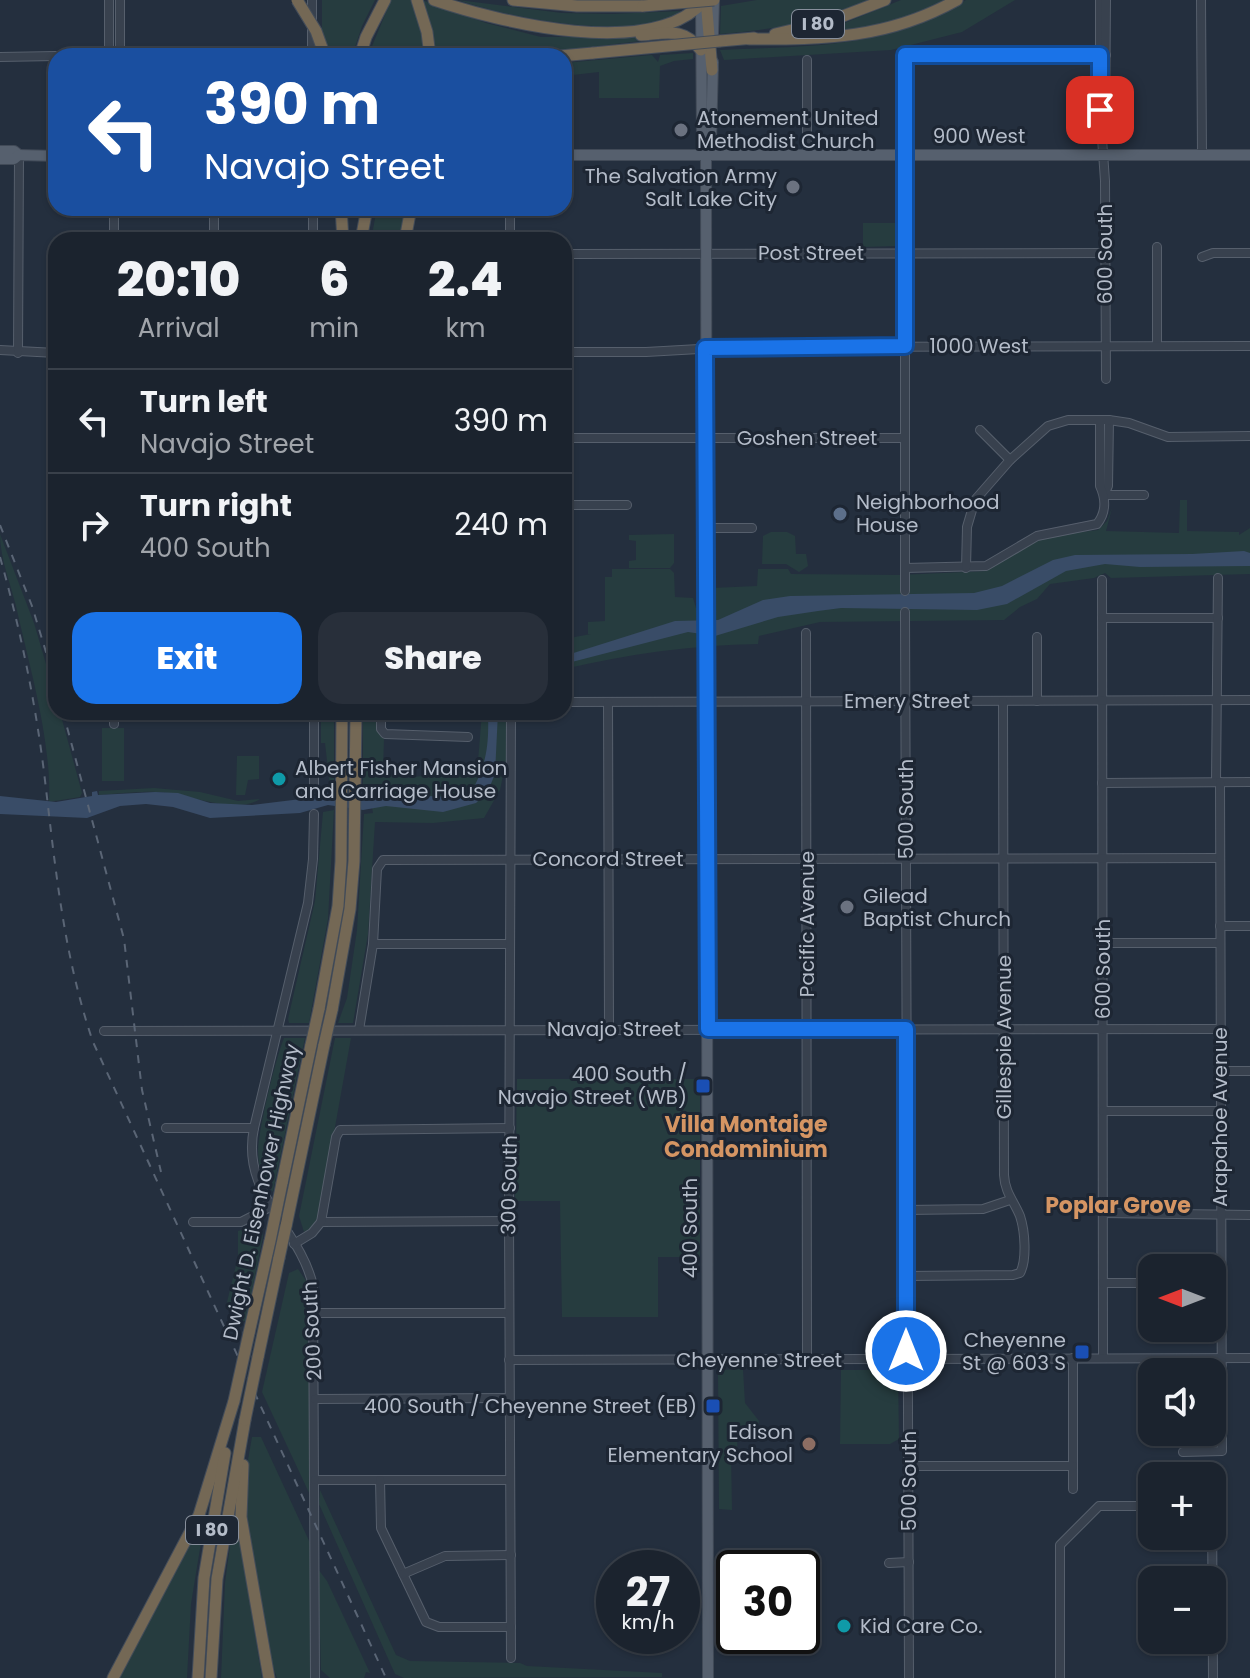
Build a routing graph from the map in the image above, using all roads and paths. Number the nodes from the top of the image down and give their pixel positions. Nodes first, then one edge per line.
1 (109, 0) edge
2 (120, 0) edge
3 (297, 0) edge
4 (312, 0) edge
5 (385, 0) edge
6 (417, 0) edge
7 (434, 0) edge
8 (513, 0) edge
9 (714, 0) edge
10 (885, 0) edge
11 (957, 0) edge
12 (1100, 0) edge
13 (1106, 0) edge
14 (1201, 0) edge
15 (703, 1) edge
16 (625, 32) junction
17 (749, 39) junction
18 (109, 48) edge
19 (120, 48) edge
20 (312, 48) edge
21 (322, 48) edge
22 (363, 48) edge
23 (429, 48) edge
24 (701, 50) junction
25 (572, 55) edge
26 (1103, 55) junction
27 (48, 56) edge
28 (0, 57) edge
29 (807, 60) dead end
30 (712, 70) junction
31 (0, 151) edge
32 (706, 154) junction
33 (19, 155) junction
34 (572, 155) edge
35 (807, 155) junction
36 (905, 155) junction
37 (1104, 155) junction
38 (1202, 155) junction
39 (1250, 155) edge
40 (48, 156) edge
41 (0, 159) edge
42 (1157, 247) dead end
43 (905, 253) junction
44 (1106, 253) junction
45 (1250, 253) edge
46 (572, 254) edge
47 (705, 254) junction
48 (1202, 257) dead end
49 (1106, 345) junction
50 (1157, 345) junction
51 (905, 346) junction
52 (1250, 346) edge
53 (705, 348) junction
54 (0, 350) edge
55 (572, 352) edge
56 (18, 353) junction
57 (48, 353) edge
58 (0, 357) edge
59 (1106, 379) dead end
60 (1104, 420) junction
61 (980, 430) dead end
62 (1250, 436) edge
63 (572, 438) edge
64 (705, 438) junction
65 (905, 438) junction
66 (1010, 460) junction
67 (1104, 495) junction
68 (1144, 495) dead end
69 (572, 505) edge
70 (627, 505) dead end
71 (705, 528) junction
72 (752, 528) dead end
73 (905, 568) junction
74 (966, 568) junction
75 (1218, 578) dead end
76 (1102, 580) dead end
77 (905, 591) dead end
78 (905, 612) dead end
79 (1102, 618) junction
80 (1218, 618) junction
81 (806, 633) dead end
82 (1037, 637) dead end
83 (1217, 700) junction
84 (1250, 700) edge
85 (806, 701) junction
86 (905, 701) junction
87 (1003, 701) junction
88 (1037, 701) junction
89 (1102, 701) junction
90 (572, 702) edge
91 (608, 702) junction
92 (707, 702) junction
93 (114, 720) edge
94 (314, 720) edge
95 (342, 720) edge
96 (356, 720) edge
97 (382, 720) edge
98 (511, 720) edge
99 (114, 724) dead end
100 (468, 737) dead end
101 (1218, 782) junction
102 (1250, 782) edge
103 (1102, 783) junction
104 (314, 789) dead end
105 (314, 814) dead end
106 (1102, 858) junction
107 (1220, 858) junction
108 (510, 859) junction
109 (608, 859) junction
110 (707, 859) junction
111 (807, 859) junction
112 (906, 859) junction
113 (1003, 859) junction
114 (1220, 926) junction
115 (1250, 926) edge
116 (1103, 943) junction
117 (1220, 943) junction
118 (373, 944) junction
119 (510, 944) junction
120 (326, 1010) junction
121 (609, 1029) junction
122 (708, 1029) junction
123 (807, 1029) junction
124 (906, 1029) junction
125 (1004, 1029) junction
126 (1103, 1029) junction
127 (1220, 1029) junction
128 (359, 1030) junction
129 (510, 1030) junction
130 (104, 1031) dead end
131 (278, 1031) junction
132 (1220, 1071) junction
133 (1250, 1071) edge
134 (1103, 1111) junction
135 (1220, 1111) junction
136 (166, 1128) dead end
137 (254, 1128) junction
138 (510, 1128) junction
139 (1010, 1200) junction
140 (272, 1206) junction
141 (906, 1210) junction
142 (1103, 1213) junction
143 (1221, 1214) junction
144 (1250, 1215) edge
145 (509, 1221) junction
146 (193, 1222) dead end
147 (321, 1222) junction
148 (294, 1244) junction
149 (1218, 1254) edge
150 (906, 1276) junction
151 (1103, 1283) junction
152 (1138, 1283) edge
153 (314, 1313) junction
154 (509, 1313) junction
155 (1220, 1342) edge
156 (1073, 1358) junction
157 (1103, 1358) junction
158 (1138, 1358) edge
159 (1221, 1358) edge
160 (1226, 1358) edge
161 (1250, 1358) edge
162 (509, 1360) junction
163 (708, 1360) junction
164 (807, 1360) junction
165 (908, 1360) junction
166 (509, 1398) junction
167 (315, 1399) junction
168 (234, 1401) junction
169 (245, 1421) junction
170 (1222, 1446) edge
171 (1183, 1452) dead end
172 (909, 1466) junction
173 (1073, 1466) junction
174 (315, 1480) junction
175 (380, 1480) junction
176 (509, 1480) junction
177 (1073, 1489) dead end
178 (1138, 1506) edge
179 (511, 1555) junction
180 (909, 1562) junction
181 (889, 1563) dead end
182 (403, 1574) junction
183 (511, 1627) junction
184 (1213, 1654) edge
185 (511, 1658) dead end
186 (1213, 1675) edge
187 (113, 1678) edge
188 (198, 1678) edge
189 (211, 1678) edge
190 (269, 1678) edge
191 (315, 1678) edge
192 (708, 1678) edge
193 (909, 1678) edge
194 (1060, 1678) edge

1 - 18 street
2 - 19 street
3 - 21 highway, bridge
4 - 20 street
5 - 22 highway
6 - 23 highway
7 - 16 highway
8 - 9 highway, bridge
9 - 30 main road, 400 South
10 - 17 highway, I 80
11 - 17 highway
12 - 26 street, 600 South
13 - 26 street, 600 South
14 - 38 street
15 - 16 highway
15 - 24 main road, 400 South
15 - 30 highway
16 - 24 highway
17 - 25 highway, I 80, bridge
24 - 32 main road, 400 South
26 - 36 street
26 - 37 street, 600 South
27 - 28 street
29 - 35 street
30 - 32 main road, 400 South
31 - 33 main road
32 - 34 main road, 900 West
32 - 35 main road, 900 West
32 - 47 main road, 400 South
33 - 40 main road
33 - 41 main road
33 - 56 street
35 - 36 main road, 900 West
36 - 37 main road, 900 West
36 - 43 street
37 - 38 main road, 900 West
37 - 44 street, 600 South
38 - 39 main road, 900 West
42 - 50 street
43 - 44 street, Post Street
43 - 47 street, Post Street
43 - 51 street
44 - 49 street, 600 South
45 - 48 street
46 - 47 street, Post Street
47 - 53 main road, 400 South
49 - 50 street, 1000 West
49 - 51 street, 1000 West
49 - 59 street, 600 South
50 - 52 street, 1000 West
51 - 53 street, 1000 West
51 - 65 street
53 - 55 street, 1000 West
53 - 64 main road, 400 South
54 - 56 street
56 - 57 street
56 - 58 street
60 - 62 street
60 - 66 street
60 - 67 street
61 - 66 street
63 - 64 street, Goshen Street
64 - 65 street, Goshen Street
64 - 71 main road, 400 South
65 - 73 street
66 - 74 street
67 - 68 street
67 - 74 street
69 - 70 street
71 - 72 street
71 - 92 main road, 400 South
73 - 74 street
73 - 77 street
75 - 80 street, Arapahoe Avenue
76 - 79 street, 600 South
78 - 86 street, 500 South
79 - 80 street
79 - 89 street, 600 South
80 - 83 street, Arapahoe Avenue
81 - 85 street, Pacific Avenue
82 - 88 street
83 - 84 street, Emery Street
83 - 89 street, Emery Street
83 - 101 street, Arapahoe Avenue
85 - 86 street, Emery Street
85 - 92 street, Emery Street
85 - 111 street, Pacific Avenue
86 - 87 street, Emery Street
86 - 112 street, 500 South
87 - 88 street, Emery Street
87 - 113 street, Gillespie Avenue
88 - 89 street, Emery Street
89 - 103 street, 600 South
90 - 91 street, Emery Street
91 - 92 street, Emery Street
91 - 109 street
92 - 110 main road, 400 South
93 - 99 street
94 - 104 street
95 - 120 highway, Dwight D. Eisenhower Highway / I 80
96 - 120 highway, Dwight D. Eisenhower Highway / I 80
97 - 100 street
98 - 108 street, 300 South
101 - 102 street
101 - 103 street
101 - 107 street, Arapahoe Avenue
103 - 106 street, 600 South
105 - 131 street, 200 South
106 - 107 street, Concord Street
106 - 113 street, Concord Street
106 - 116 street, 600 South
107 - 114 street, Arapahoe Avenue
108 - 109 street, Concord Street
108 - 118 street, Concord Street
108 - 119 street, 300 South
109 - 110 street, Concord Street
109 - 121 street
110 - 111 street, Concord Street
110 - 122 main road, 400 South
111 - 112 street, Concord Street
111 - 123 street, Pacific Avenue
112 - 113 street, Concord Street
112 - 124 street, 500 South
113 - 125 street, Gillespie Avenue
114 - 115 street
114 - 117 street, Arapahoe Avenue
116 - 117 street
116 - 126 street, 600 South
117 - 127 street, Arapahoe Avenue
118 - 119 street
118 - 128 street
119 - 129 street, 300 South
120 - 168 highway, Dwight D. Eisenhower Highway / I 80, bridge
120 - 169 highway, Dwight D. Eisenhower Highway / I 80, bridge
121 - 122 street, Navajo Street
121 - 129 street, Navajo Street
122 - 123 street, Navajo Street
122 - 163 main road, 400 South
123 - 124 street, Navajo Street
123 - 164 street, Pacific Avenue
124 - 125 street, Navajo Street
124 - 141 street, 500 South
125 - 126 street, Navajo Street
125 - 139 street, Gillespie Avenue
126 - 127 street, Navajo Street
126 - 134 street, 600 South
127 - 132 street, Arapahoe Avenue
128 - 129 street, Navajo Street
128 - 131 street, Navajo Street
129 - 138 street, 300 South
130 - 131 street, Navajo Street
131 - 137 street, 200 South
132 - 133 street
132 - 135 street, Arapahoe Avenue
134 - 135 street
134 - 142 street, 600 South
135 - 143 street, Arapahoe Avenue
136 - 137 street
137 - 140 street, 200 South
138 - 145 street, 300 South
138 - 147 street
139 - 141 street
139 - 150 street, Gillespie Avenue
140 - 146 street
140 - 148 street, 200 South
141 - 150 street, 500 South
142 - 143 street
142 - 151 street, 600 South
143 - 144 street
143 - 149 street, Arapahoe Avenue
145 - 147 street
145 - 154 street, 300 South
147 - 148 street
148 - 153 street, 200 South
150 - 165 street, 500 South
151 - 152 street
151 - 157 street, 600 South
153 - 154 street
153 - 167 street, 200 South
154 - 162 street, 300 South
155 - 159 street, Arapahoe Avenue
156 - 157 street, Cheyenne Street
156 - 165 street, Cheyenne Street
156 - 173 street
157 - 158 street, Cheyenne Street
160 - 161 street, Cheyenne Street
162 - 163 street, Cheyenne Street
162 - 166 street, 300 South
163 - 164 street, Cheyenne Street
163 - 192 main road, 400 South
164 - 165 street, Cheyenne Street
165 - 172 street, 500 South
166 - 167 street
166 - 176 street, 300 South
167 - 174 street, 200 South
168 - 187 highway
168 - 188 highway, Dwight D. Eisenhower Highway / I 80
169 - 189 highway, Dwight D. Eisenhower Highway / I 80
169 - 190 highway
170 - 171 street, Arapahoe Avenue
172 - 173 street
172 - 180 street, 500 South
173 - 177 street
174 - 175 street
174 - 191 street, 200 South
175 - 176 street
175 - 182 street
176 - 179 street, 300 South
178 - 194 street
179 - 182 street
179 - 183 street, 300 South
180 - 181 street
180 - 193 street, 500 South
182 - 183 street
183 - 185 street, 300 South
184 - 186 street

